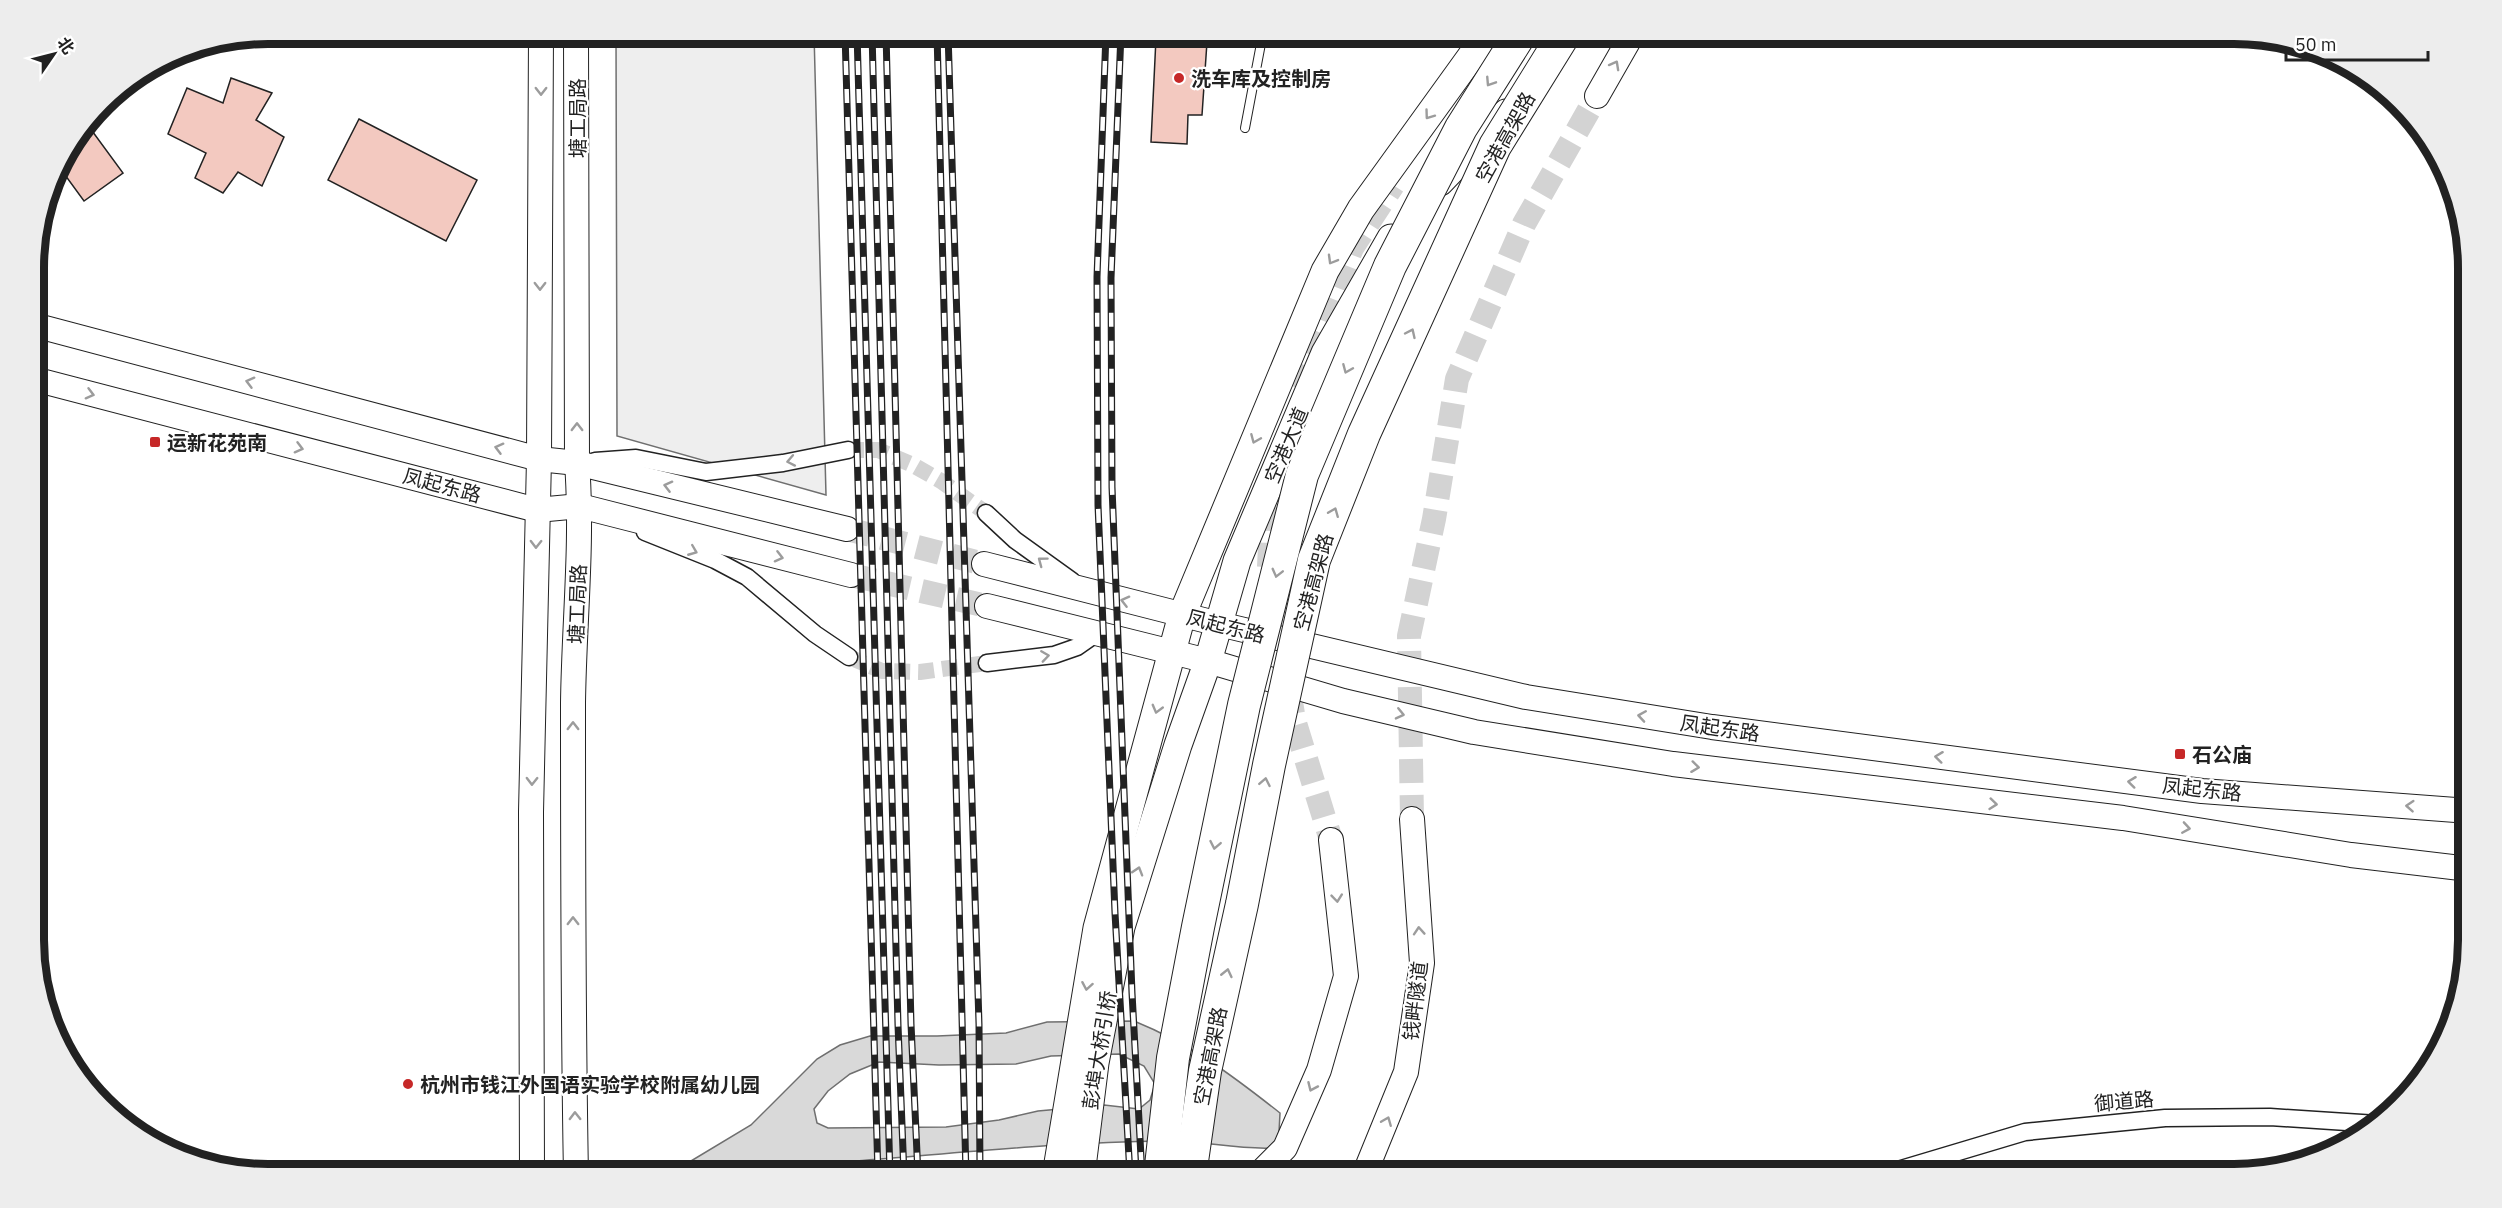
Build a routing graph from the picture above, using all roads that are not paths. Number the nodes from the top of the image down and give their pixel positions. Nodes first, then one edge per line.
1 (541, 44) edge
2 (576, 44) edge
3 (1261, 44) edge
4 (1480, 44) edge
5 (1514, 44) edge
6 (1558, 44) edge
7 (1567, 44) edge
8 (1627, 44) edge
9 (1597, 96) tunnel mouth
10 (1245, 128) dead end
11 (44, 328) edge
12 (44, 382) edge
13 (848, 450) tunnel mouth
14 (539, 459) junction
15 (577, 463) junction
16 (580, 506) junction
17 (537, 510) junction
18 (986, 513) tunnel mouth
19 (847, 529) tunnel mouth
20 (984, 564) tunnel mouth
21 (851, 575) tunnel mouth
22 (1091, 593) junction
23 (987, 606) tunnel mouth
24 (1182, 615) junction
25 (1219, 624) junction
26 (1098, 633) junction
27 (1172, 652) junction
28 (849, 657) tunnel mouth
29 (1208, 661) junction
30 (987, 663) tunnel mouth
31 (2458, 810) edge
32 (1412, 819) tunnel mouth
33 (1330, 840) tunnel mouth
34 (2458, 868) edge
35 (1109, 928) junction
36 (2364, 1123) edge
37 (532, 1164) edge
38 (576, 1164) edge
39 (1058, 1164) edge
40 (1082, 1164) edge
41 (1161, 1164) edge
42 (1192, 1164) edge
43 (1269, 1164) edge
44 (1369, 1164) edge
45 (1918, 1164) edge

1 -> 14 main road, 塘工局路
15 -> 2 main road, 塘工局路
3 - 10 lane
4 -> 24 main road, 空港大道
5 -> 41 highway, 空港高架路, bridge
42 -> 6 highway, 空港高架路, bridge
7 - 25 main road, 空港大道
9 -> 8 main road
14 -> 11 main road
12 -> 17 main road, 凤起东路
13 -> 15 street
14 - 15 main road
14 - 17 main road, 塘工局路
15 - 16 main road, 塘工局路
19 -> 15 main road
16 - 17 main road, 凤起东路
16 -> 21 main road, 凤起东路
16 -> 28 street
38 -> 16 main road, 塘工局路
17 -> 37 main road, 塘工局路
22 -> 18 street
20 - 22 main road, 凤起东路
24 -> 22 main road, 凤起东路
23 - 26 main road, 凤起东路
24 - 25 main road, 凤起东路
24 - 27 main road, 空港大道
25 - 29 main road, 空港大道
31 -> 25 main road, 凤起东路
26 - 27 main road, 凤起东路
30 -> 26 street
27 - 29 main road, 凤起东路
27 -> 35 main road, 空港大道
29 -> 34 main road, 凤起东路
35 -> 29 main road, 空港大道
44 -> 32 main road, 钱畔隧道
33 -> 43 main road
35 -> 39 main road
35 - 40 main road, 彭埠大桥引桥
36 - 45 street, 御道路

